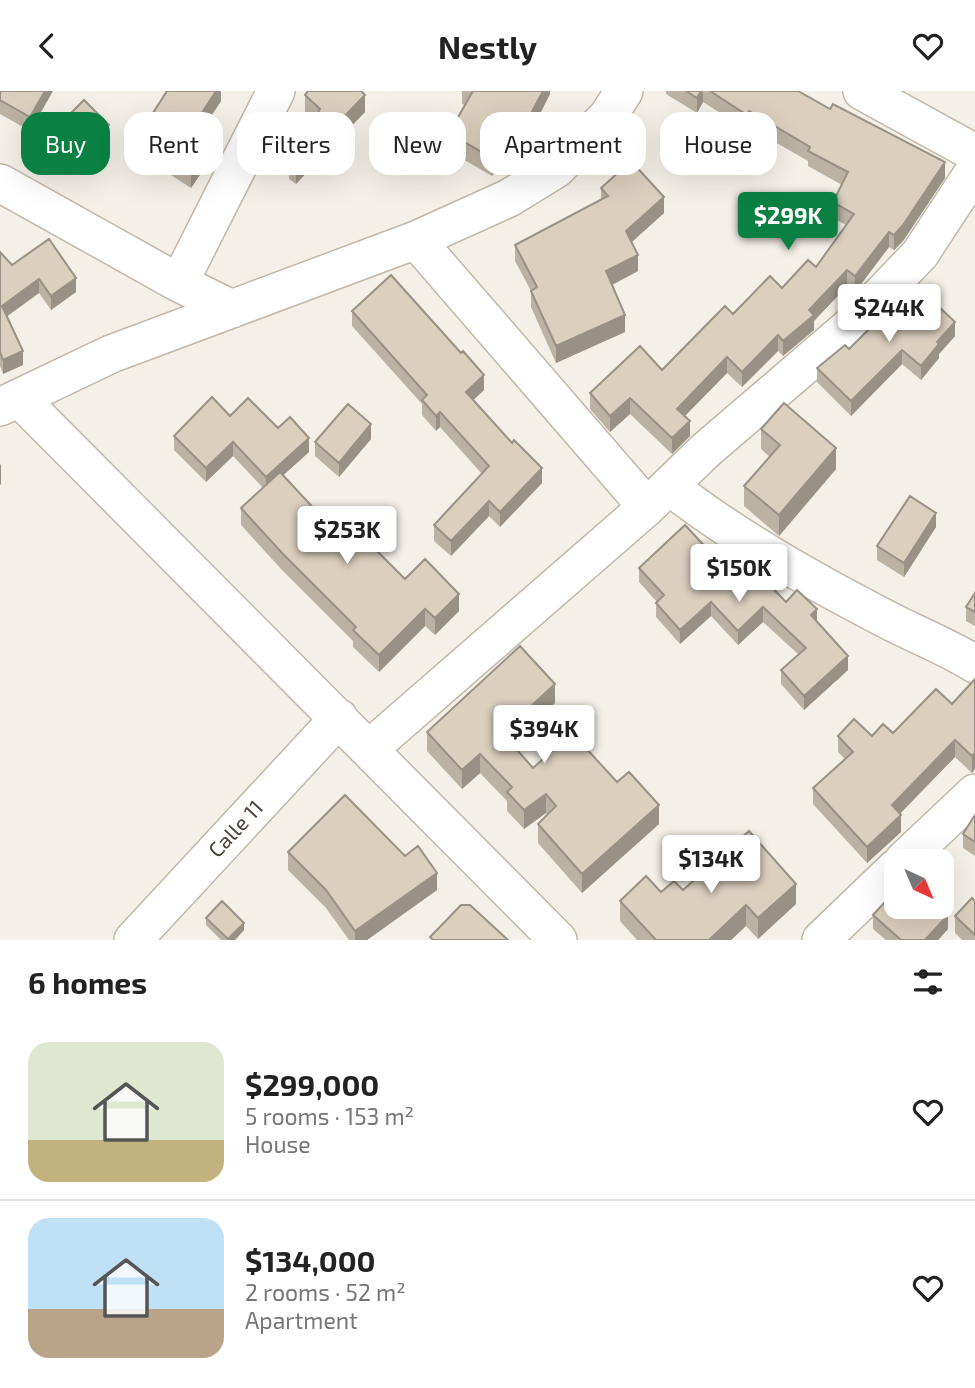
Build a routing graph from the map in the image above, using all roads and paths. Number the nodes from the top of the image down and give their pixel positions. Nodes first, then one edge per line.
1 (276, 91) edge
2 (624, 91) edge
3 (862, 91) edge
4 (975, 153) edge
5 (975, 170) edge
6 (0, 183) edge
7 (416, 240) junction
8 (179, 283) junction
9 (232, 309) junction
10 (10, 403) edge
11 (658, 497) junction
12 (975, 664) edge
13 (339, 718) junction
14 (369, 749) junction
15 (975, 793) edge
16 (916, 849) edge
17 (884, 880) edge
18 (133, 940) edge
19 (558, 940) edge
20 (821, 940) edge

1 - 8 street
2 - 7 street
3 - 4 street
5 - 11 street
6 - 8 street
7 - 9 street
7 - 11 street
8 - 9 street
9 - 10 street
10 - 13 street
11 - 12 street
11 - 14 street
13 - 14 street
13 - 18 street, Calle 11
14 - 19 street
15 - 16 street
17 - 20 street

